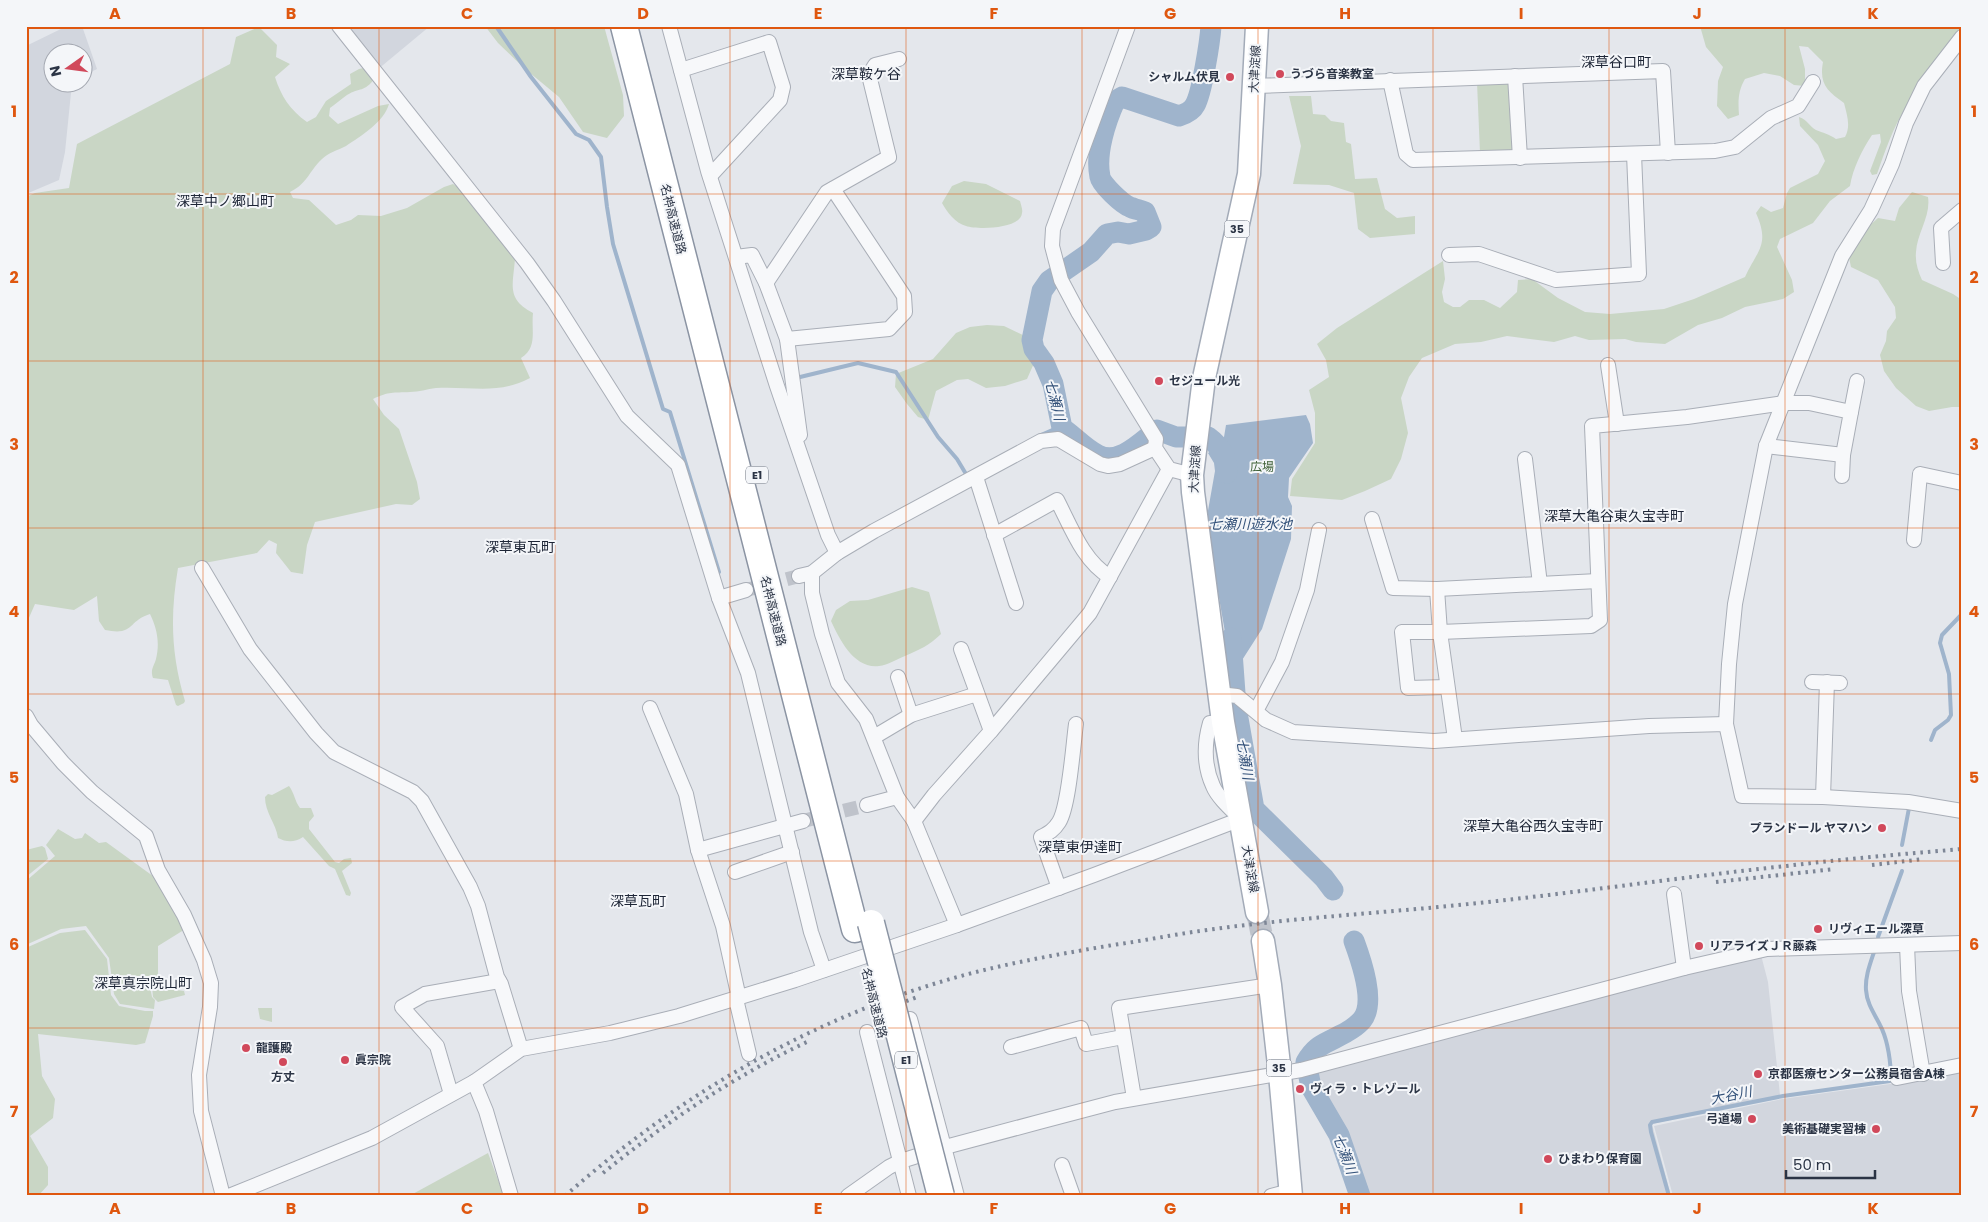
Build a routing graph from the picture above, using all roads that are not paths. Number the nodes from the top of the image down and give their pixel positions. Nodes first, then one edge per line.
1 (339, 26) edge
2 (624, 26) edge
3 (643, 26) edge
4 (669, 26) edge
5 (1128, 26) edge
6 (1257, 26) edge
7 (1962, 37) edge
8 (899, 59) dead end
9 (681, 70) junction
10 (1515, 76) junction
11 (1390, 80) junction
12 (1814, 82) dead end
13 (1255, 86) junction
14 (1668, 153) junction
15 (1634, 154) junction
16 (1520, 158) junction
17 (710, 176) junction
18 (833, 189) junction
19 (1962, 210) edge
20 (1449, 255) dead end
21 (736, 257) junction
22 (1943, 263) dead end
23 (766, 283) junction
24 (787, 340) junction
25 (1608, 365) dead end
26 (1857, 381) dead end
27 (1784, 403) junction
28 (1851, 412) junction
29 (1617, 424) junction
30 (1153, 439) junction
31 (798, 446) junction
32 (1766, 446) junction
33 (1843, 455) junction
34 (1525, 459) dead end
35 (1169, 470) junction
36 (1192, 476) junction
37 (1842, 476) dead end
38 (976, 477) junction
39 (1962, 483) edge
40 (1372, 519) dead end
41 (1318, 530) dead end
42 (994, 535) junction
43 (1914, 540) dead end
44 (837, 553) junction
45 (202, 568) dead end
46 (1110, 576) junction
47 (1598, 581) junction
48 (1540, 584) junction
49 (746, 590) tunnel mouth
50 (1437, 590) junction
51 (719, 598) junction
52 (1016, 603) dead end
53 (1440, 632) junction
54 (961, 649) dead end
55 (898, 677) dead end
56 (1812, 682) dead end
57 (1447, 688) junction
58 (978, 694) junction
59 (1228, 694) junction
60 (650, 708) dead end
61 (1256, 710) junction
62 (911, 715) junction
63 (26, 716) edge
64 (1076, 724) dead end
65 (1726, 724) junction
66 (992, 731) junction
67 (874, 737) junction
68 (1455, 739) junction
69 (1823, 797) junction
70 (897, 798) junction
71 (867, 806) tunnel mouth
72 (1962, 811) edge
73 (1241, 819) junction
74 (804, 821) tunnel mouth
75 (914, 821) junction
76 (787, 825) junction
77 (698, 850) junction
78 (792, 852) junction
79 (735, 872) dead end
80 (1059, 888) junction
81 (1674, 894) dead end
82 (1257, 912) tunnel mouth
83 (957, 925) junction
84 (863, 926) junction
85 (1263, 940) tunnel mouth
86 (1962, 943) edge
87 (1907, 945) junction
88 (1684, 968) junction
89 (824, 970) junction
90 (499, 981) junction
91 (1270, 985) junction
92 (738, 998) junction
93 (910, 1019) dead end
94 (867, 1032) dead end
95 (1123, 1037) junction
96 (1011, 1047) dead end
97 (521, 1049) junction
98 (749, 1054) dead end
99 (1962, 1065) edge
100 (1297, 1071) junction
101 (1923, 1074) junction
102 (1897, 1078) dead end
103 (474, 1082) junction
104 (451, 1094) junction
105 (1134, 1098) junction
106 (945, 1147) junction
107 (901, 1162) junction
108 (1062, 1165) dead end
109 (1284, 1194) edge
110 (224, 1196) edge
111 (229, 1196) edge
112 (510, 1196) edge
113 (848, 1196) edge
114 (909, 1196) edge
115 (923, 1196) edge
116 (941, 1196) edge
117 (957, 1196) edge
118 (1073, 1196) edge

1 - 51 street
2 - 84 highway, 名神高速道路 / E1
3 - 84 highway, 名神高速道路 / E1
4 - 9 street
5 - 30 street
6 - 13 main road, 大津淀線 / 35
7 - 27 street
8 - 18 street
9 - 17 street
9 - 17 street
10 - 11 street
10 - 14 street
10 - 16 street
11 - 13 street
11 - 16 street
12 - 14 street
13 - 36 main road, 大津淀線 / 35
14 - 15 street
15 - 16 street
15 - 20 street
17 - 21 street
18 - 23 street
18 - 24 street
19 - 22 street
21 - 23 street
21 - 31 street
23 - 24 street
24 - 31 street
25 - 29 street
26 - 28 street
27 - 28 street
27 - 29 street
27 - 32 street
28 - 33 street
29 - 47 street
30 - 35 street
30 - 38 street
31 - 44 street
32 - 33 street
32 - 65 street
33 - 37 street
34 - 48 street
35 - 36 street
35 - 46 street
36 - 59 main road, 大津淀線 / 35
38 - 42 street
38 - 44 street
39 - 43 street
40 - 50 street
41 - 61 street
42 - 46 street
42 - 52 street
44 - 67 street
45 - 90 street
46 - 66 street
47 - 48 street
47 - 53 street
48 - 50 street
49 - 51 street
50 - 53 street
51 - 76 street
53 - 57 street
53 - 57 street
54 - 58 street
55 - 62 street
56 - 69 street
57 - 68 street
58 - 62 street
58 - 66 street
59 - 61 street
59 - 73 main road, 大津淀線 / 35
60 - 77 street
61 - 68 street
62 - 67 street
63 - 110 street
64 - 80 street
65 - 68 street
65 - 69 street
66 - 75 street
67 - 70 street
69 - 72 street
70 - 71 street
70 - 75 street
73 - 80 street
73 - 82 main road, 大津淀線 / 35
74 - 76 street
75 - 83 street
76 - 77 street
76 - 78 street
77 - 92 street
78 - 79 street
78 - 89 street
80 - 83 street
81 - 88 street
83 - 89 street
84 - 115 highway, 名神高速道路 / E1
84 - 116 highway, 名神高速道路 / E1, bridge
85 - 91 main road, 35
86 - 87 street
87 - 88 street
87 - 101 street
88 - 100 street
89 - 92 street
90 - 97 street
90 - 104 street
91 - 95 street
91 - 100 main road, 35
92 - 97 street
92 - 98 street
93 - 106 street
94 - 107 street
95 - 96 street
95 - 105 street
97 - 103 street
99 - 101 street
100 - 105 street
100 - 109 main road, 35
101 - 102 street
103 - 104 street
103 - 112 street
104 - 111 street
105 - 106 street
106 - 107 street
106 - 117 street
107 - 113 street
107 - 114 street
108 - 118 street

